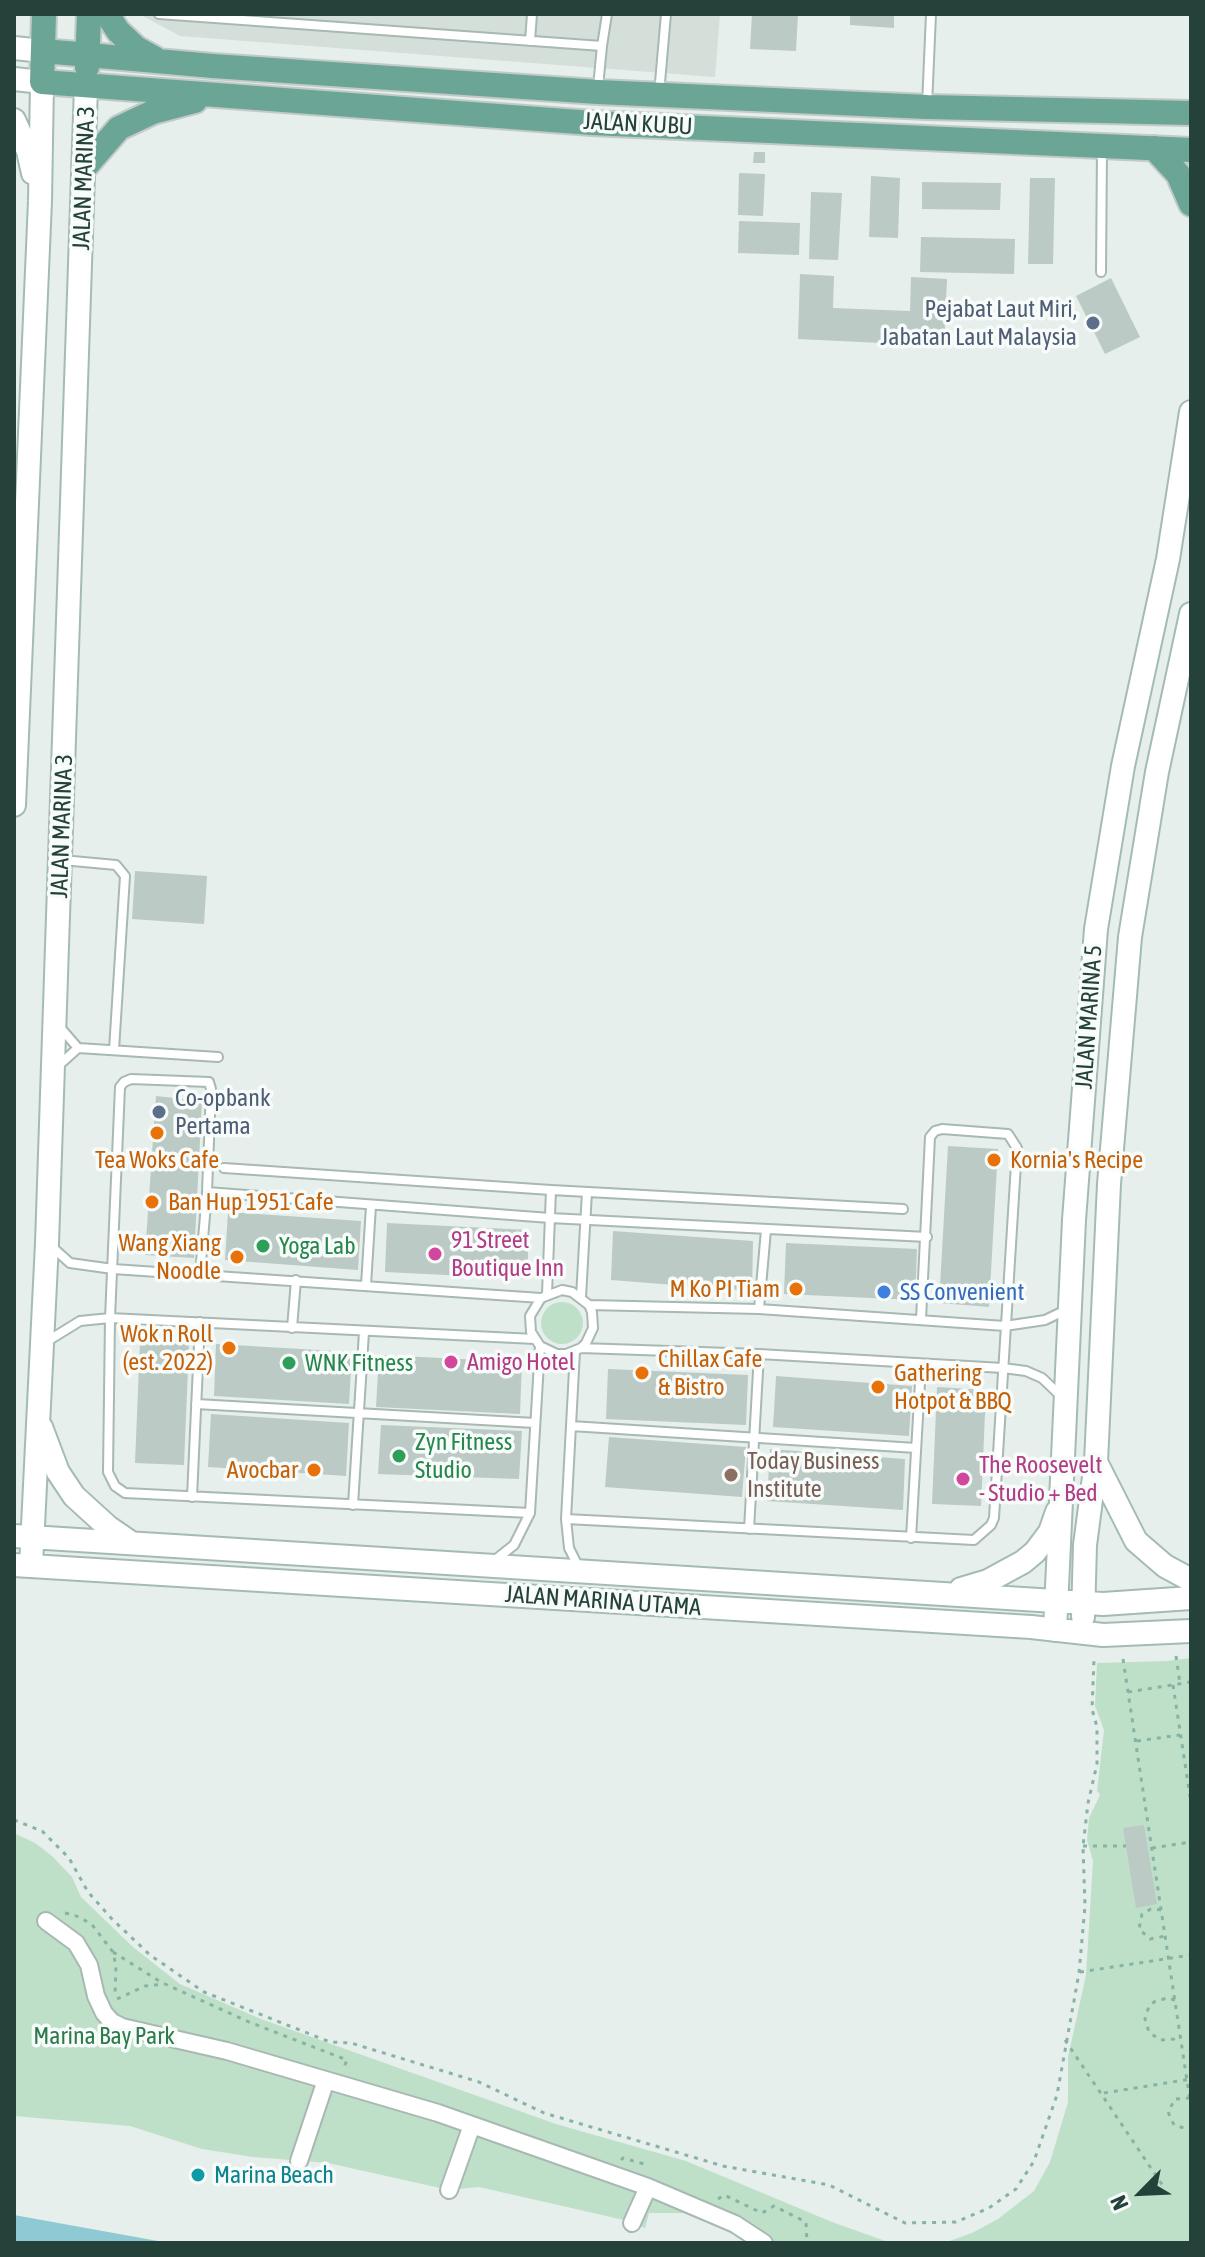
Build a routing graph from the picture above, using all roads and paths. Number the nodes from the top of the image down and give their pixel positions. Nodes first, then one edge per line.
1 (44, 14) edge
2 (89, 14) edge
3 (107, 14) edge
4 (159, 14) edge
5 (532, 14) edge
6 (607, 14) edge
7 (666, 14) edge
8 (931, 14) edge
9 (240, 17) edge
10 (530, 41) junction
11 (602, 46) junction
12 (14, 48) edge
13 (43, 51) junction
14 (87, 54) junction
15 (159, 61) junction
16 (14, 79) edge
17 (42, 82) junction
18 (86, 86) junction
19 (598, 92) junction
20 (659, 95) junction
21 (213, 96) junction
22 (927, 107) junction
23 (1191, 113) edge
24 (14, 120) edge
25 (1102, 146) junction
26 (1154, 148) junction
27 (1191, 150) edge
28 (85, 167) junction
29 (40, 201) junction
30 (1191, 204) edge
31 (1101, 272) dead end
32 (1191, 412) edge
33 (1191, 614) edge
34 (14, 805) edge
35 (61, 860) junction
36 (55, 1022) junction
37 (78, 1048) junction
38 (114, 1050) junction
39 (218, 1057) dead end
40 (53, 1070) junction
41 (224, 1168) dead end
42 (551, 1190) junction
43 (207, 1192) junction
44 (587, 1192) junction
45 (371, 1206) junction
46 (903, 1209) dead end
47 (550, 1218) junction
48 (586, 1219) junction
49 (766, 1230) junction
50 (927, 1237) junction
51 (47, 1243) junction
52 (113, 1269) junction
53 (200, 1274) junction
54 (296, 1280) junction
55 (366, 1285) junction
56 (544, 1296) junction
57 (581, 1297) junction
58 (589, 1305) junction
59 (1069, 1308) junction
60 (759, 1309) junction
61 (110, 1318) junction
62 (921, 1319) junction
63 (200, 1322) junction
64 (1005, 1326) junction
65 (292, 1328) junction
66 (364, 1332) junction
67 (537, 1342) junction
68 (43, 1344) junction
69 (578, 1350) junction
70 (759, 1354) junction
71 (921, 1365) junction
72 (1003, 1368) junction
73 (1065, 1400) junction
74 (196, 1404) junction
75 (359, 1415) junction
76 (39, 1423) junction
77 (535, 1423) junction
78 (571, 1426) junction
79 (754, 1438) junction
80 (916, 1448) junction
81 (1096, 1462) junction
82 (192, 1497) junction
83 (1061, 1501) junction
84 (353, 1505) junction
85 (530, 1513) junction
86 (566, 1519) junction
87 (749, 1529) junction
88 (23, 1536) edge
89 (911, 1538) junction
90 (131, 1542) junction
91 (22, 1565) edge
92 (488, 1565) junction
93 (582, 1573) junction
94 (1191, 1580) edge
95 (949, 1593) junction
96 (1191, 1598) edge
97 (1056, 1600) junction
98 (1083, 1602) junction
99 (1055, 1630) junction
100 (1191, 1631) edge
101 (1082, 1633) junction
102 (1176, 1656) dead end
103 (1094, 1659) dead end
104 (1123, 1659) dead end
105 (1191, 1682) edge
106 (1180, 1684) junction
107 (1173, 1685) junction
108 (1128, 1692) junction
109 (1191, 1731) edge
110 (1180, 1735) junction
111 (1135, 1741) junction
112 (1191, 1748) edge
113 (1191, 1803) edge
114 (14, 1820) edge
115 (1191, 1842) edge
116 (1083, 1846) junction
117 (1126, 1846) dead end
118 (1152, 1848) junction
119 (1161, 1910) junction
120 (46, 1921) dead end
121 (1165, 1936) junction
122 (113, 1952) dead end
123 (1191, 1955) edge
124 (1168, 1959) junction
125 (1079, 1973) junction
126 (165, 1984) junction
127 (1175, 2000) junction
128 (114, 2001) dead end
129 (1180, 2035) junction
130 (1065, 2040) junction
131 (1189, 2080) edge
132 (333, 2082) junction
133 (1102, 2093) junction
134 (1190, 2098) edge
135 (1191, 2107) edge
136 (472, 2125) junction
137 (1191, 2126) edge
138 (299, 2161) dead end
139 (1163, 2186) dead end
140 (648, 2187) junction
141 (449, 2190) dead end
142 (705, 2210) junction
143 (632, 2223) dead end
144 (764, 2243) edge
145 (807, 2243) edge

1 - 13 main road
2 - 14 main road
3 - 15 main road
4 - 9 lane
5 - 10 lane
6 - 11 lane
7 - 20 lane
8 - 22 lane
9 - 10 lane
10 - 11 lane
11 - 19 lane
12 - 13 street, JALAN KUBU
13 - 14 main road, JALAN KUBU
13 - 17 main road
14 - 15 main road, JALAN KUBU
14 - 18 main road
15 - 19 main road, JALAN KUBU
16 - 17 street, JALAN KUBU
17 - 18 main road, JALAN KUBU
17 - 29 street, JALAN MARINA 3
18 - 21 main road, JALAN KUBU
18 - 28 street, JALAN MARINA 3
19 - 20 main road, JALAN KUBU
20 - 22 main road, JALAN KUBU
21 - 25 main road, JALAN KUBU
21 - 28 main road
22 - 23 main road, JALAN KUBU
24 - 29 street
25 - 26 main road, JALAN KUBU
25 - 31 lane
26 - 27 main road, JALAN KUBU
26 - 30 main road
28 - 35 street, JALAN MARINA 3
29 - 34 street, JALAN MARINA 3
32 - 59 street, JALAN MARINA 5
33 - 81 street, JALAN MARINA 5
35 - 36 street, JALAN MARINA 3
35 - 38 lane
36 - 37 lane
36 - 40 street, JALAN MARINA 3
37 - 38 lane
37 - 40 lane
38 - 39 lane
40 - 51 street, JALAN MARINA 3
41 - 42 lane
42 - 44 lane
42 - 47 lane
43 - 45 lane
43 - 52 lane
43 - 53 lane
44 - 46 lane
44 - 48 lane
45 - 47 lane
45 - 55 lane
47 - 48 lane
47 - 56 lane
48 - 49 lane
48 - 57 lane
49 - 50 lane
49 - 60 lane
50 - 62 lane
50 - 64 lane
51 - 52 lane
51 - 68 street, JALAN MARINA 3
52 - 53 lane
52 - 61 lane
53 - 54 lane
54 - 55 lane
54 - 65 lane
55 - 56 lane
56 - 57 lane
56 - 67 lane
57 - 58 lane
58 - 60 lane
58 - 69 lane
59 - 64 lane
59 - 73 street, JALAN MARINA 5
60 - 62 lane
61 - 63 lane
61 - 68 lane
61 - 82 lane
62 - 64 lane
63 - 65 lane
63 - 74 lane
64 - 72 lane
65 - 66 lane
66 - 67 lane
66 - 75 lane
67 - 69 lane
67 - 77 lane
68 - 76 street, JALAN MARINA 3
69 - 70 lane
69 - 78 lane
70 - 71 lane
70 - 79 lane
71 - 72 lane
71 - 80 lane
72 - 73 lane
72 - 89 lane
73 - 83 street, JALAN MARINA 5
74 - 75 lane
74 - 82 lane
75 - 77 lane
75 - 84 lane
76 - 88 street, JALAN MARINA 3
76 - 90 street
77 - 85 lane
78 - 79 lane
78 - 86 lane
79 - 80 lane
79 - 87 lane
80 - 89 lane
81 - 94 street
81 - 98 street, JALAN MARINA 5
82 - 84 lane
83 - 95 street
83 - 97 street, JALAN MARINA 5
84 - 85 lane
85 - 92 lane
86 - 87 lane
86 - 93 lane
87 - 89 lane
88 - 90 street, JALAN MARINA UTAMA
88 - 91 street, JALAN MARINA 3
90 - 92 street, JALAN MARINA UTAMA
91 - 99 street, JALAN MARINA UTAMA
92 - 93 street, JALAN MARINA UTAMA
93 - 95 street, JALAN MARINA UTAMA
95 - 97 street, JALAN MARINA UTAMA
96 - 98 street, JALAN MARINA UTAMA
97 - 98 street, JALAN MARINA UTAMA
97 - 99 street, JALAN MARINA 5
98 - 101 street, JALAN MARINA 5
99 - 101 street, JALAN MARINA UTAMA
100 - 101 street, JALAN MARINA UTAMA
102 - 106 path
103 - 116 path
104 - 108 path
105 - 106 path
106 - 107 path
107 - 108 path
107 - 110 path
108 - 111 path
109 - 112 path
110 - 111 path
110 - 113 path
111 - 118 path
114 - 130 path
115 - 118 path
116 - 117 path
116 - 125 path
118 - 119 path
119 - 121 path
119 - 121 path
120 - 132 street
121 - 124 path
122 - 126 path
123 - 124 path
124 - 125 path
124 - 127 path
125 - 130 path
126 - 128 path
126 - 132 path
127 - 129 path
127 - 129 path
129 - 131 path
130 - 133 path
131 - 133 path
131 - 134 path
132 - 136 street
132 - 138 street
133 - 139 path
134 - 135 path
134 - 137 path
136 - 140 street
136 - 141 street
140 - 142 street
140 - 143 street
142 - 144 street
142 - 145 path

